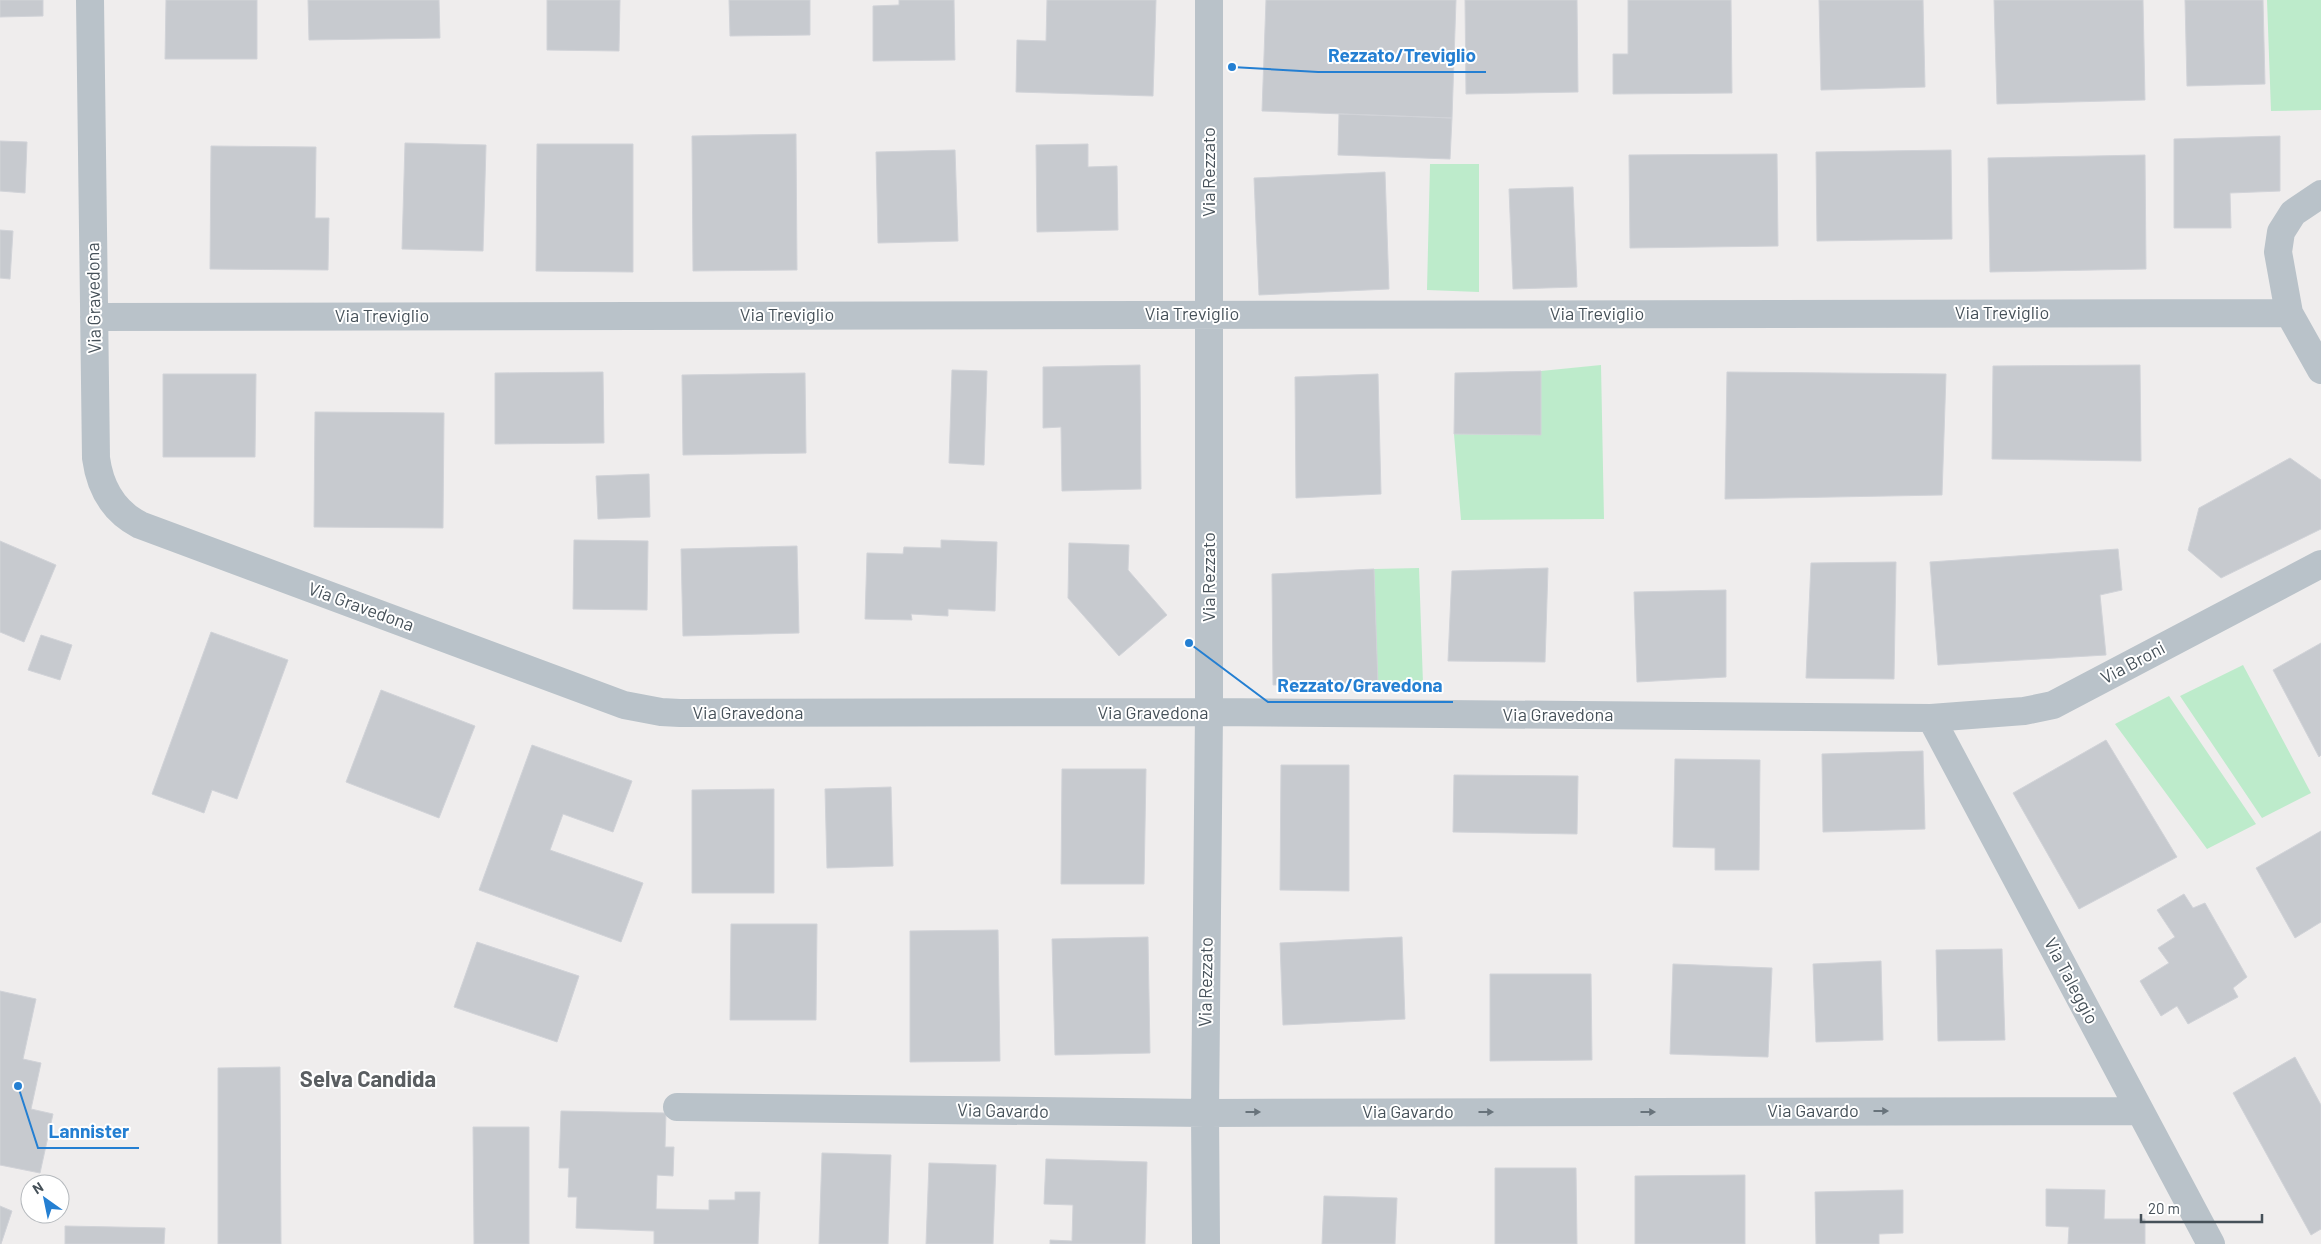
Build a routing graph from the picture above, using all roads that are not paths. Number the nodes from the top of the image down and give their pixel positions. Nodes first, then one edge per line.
1 (90, 0) edge
2 (1209, 0) edge
3 (2321, 194) edge
4 (2289, 313) junction
5 (1209, 314) junction
6 (94, 317) junction
7 (2321, 370) edge
8 (2321, 564) edge
9 (1209, 712) junction
10 (1931, 718) junction
11 (677, 1107) dead end
12 (2139, 1110) junction
13 (1205, 1113) junction
14 (1206, 1244) edge
15 (2211, 1244) edge

1 - 6 street, Via Gravedona
2 - 5 street, Via Rezzato
3 - 4 street
4 - 5 street, Via Treviglio
4 - 7 street
5 - 6 street, Via Treviglio
5 - 9 street, Via Rezzato
6 - 9 street, Via Gravedona
8 - 10 street, Via Broni
9 - 10 street, Via Gravedona
9 - 13 street, Via Rezzato
10 - 12 street, Via Taleggio
11 - 13 street, Via Gavardo
13 -> 12 street, Via Gavardo
12 - 15 street, Via Taleggio
13 - 14 street, Via Rezzato

